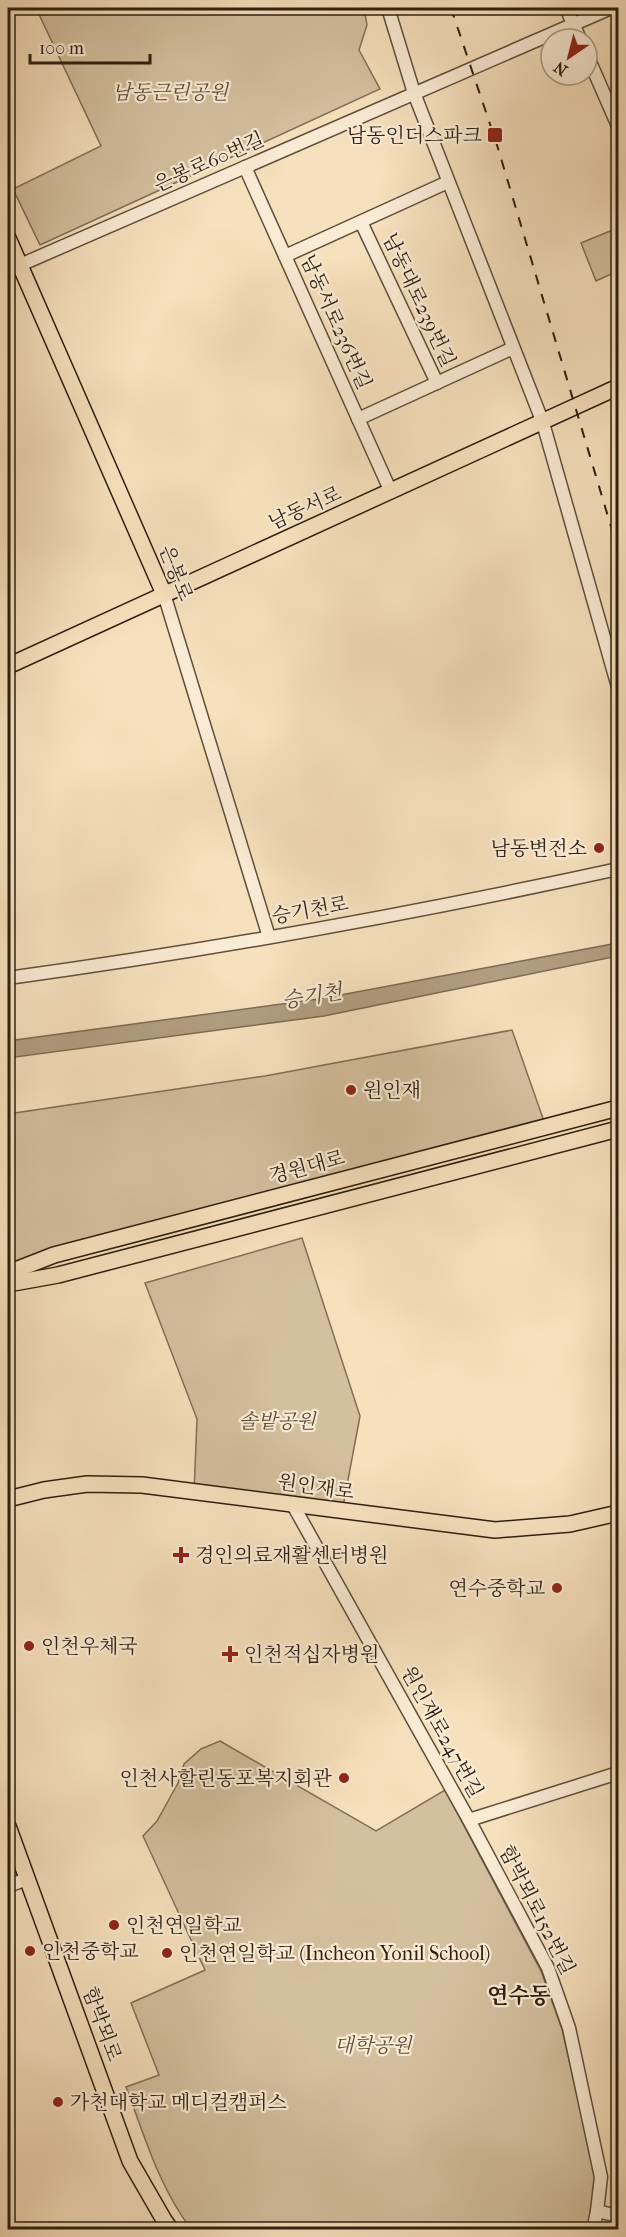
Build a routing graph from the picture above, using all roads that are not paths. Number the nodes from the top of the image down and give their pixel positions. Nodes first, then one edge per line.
1 (388, 8) edge
2 (566, 8) edge
3 (611, 8) edge
4 (574, 25) junction
5 (599, 82) edge
6 (414, 93) junction
7 (618, 126) edge
8 (245, 167) junction
9 (448, 182) junction
10 (361, 222) junction
11 (8, 238) edge
12 (285, 256) junction
13 (20, 266) junction
14 (513, 348) junction
15 (437, 383) junction
16 (618, 387) edge
17 (358, 419) junction
18 (543, 423) junction
19 (391, 492) junction
20 (164, 594) junction
21 (8, 666) edge
22 (618, 687) edge
23 (618, 869) edge
24 (269, 938) junction
25 (8, 978) edge
26 (618, 1108) edge
27 (618, 1129) edge
28 (8, 1273) edge
29 (8, 1284) edge
30 (8, 1499) edge
31 (293, 1505) junction
32 (618, 1513) edge
33 (618, 1773) edge
34 (469, 1820) junction
35 (8, 1826) edge
36 (27, 1879) junction
37 (8, 1886) edge
38 (597, 2211) junction
39 (618, 2216) edge
40 (171, 2229) edge
41 (592, 2229) edge

1 - 6 street
2 - 4 street
3 - 4 street, 은봉로60번길
4 - 6 street, 은봉로60번길
5 - 7 street
6 - 8 street, 은봉로60번길
6 - 9 street
8 - 12 street, 남동서로236번길
8 - 13 street, 은봉로60번길
9 - 10 street, 남동대로239번길
9 - 14 street
10 - 12 street
10 - 15 street, 남동대로239번길
11 - 13 main road, 은봉로
12 - 17 street, 남동서로236번길
13 - 20 main road, 은봉로
14 - 15 street
14 - 18 street
15 - 17 street
16 - 18 main road, 남동서로
17 - 19 street, 남동서로236번길
18 - 19 main road, 남동서로
18 - 22 street
19 - 20 main road, 남동서로
20 - 21 main road, 남동서로
20 - 24 street, 은봉로
23 - 24 street, 승기천로
24 - 25 street, 승기천로
26 - 28 main road, 경원대로
27 - 29 main road
30 - 31 main road, 원인재로
31 - 32 main road, 원인재로
31 - 34 street, 원인재로247번길
33 - 34 street
34 - 38 street, 함박뫼로152번길
35 - 36 main road, 함박뫼로
36 - 37 street
36 - 40 main road, 함박뫼로
38 - 39 street
38 - 41 street, 함박뫼로152번길

